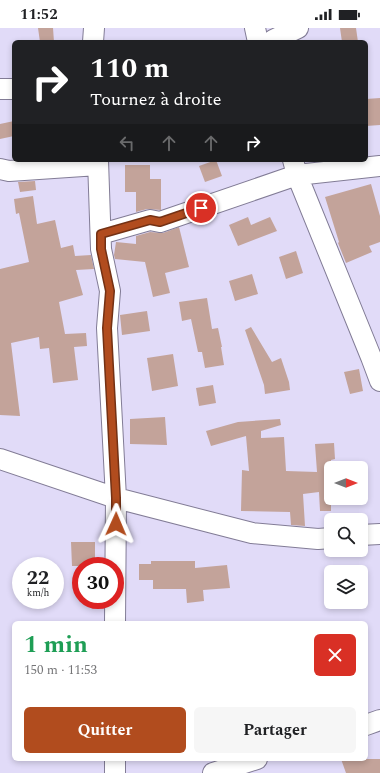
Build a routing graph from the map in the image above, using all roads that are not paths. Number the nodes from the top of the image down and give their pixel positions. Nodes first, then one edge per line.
1 (94, 28) edge
2 (255, 28) edge
3 (298, 28) edge
4 (93, 40) edge
5 (258, 40) edge
6 (273, 40) edge
7 (0, 89) edge
8 (12, 89) edge
9 (98, 162) edge
10 (380, 166) edge
11 (295, 168) edge
12 (0, 169) edge
13 (101, 234) junction
14 (380, 381) edge
15 (0, 459) edge
16 (116, 498) junction
17 (380, 534) edge
18 (368, 535) edge
19 (324, 539) edge
20 (115, 621) edge
21 (380, 720) edge
22 (368, 724) edge
23 (115, 761) edge
24 (251, 761) edge
25 (115, 773) edge
26 (213, 773) edge

1 - 4 street
2 - 5 street
3 - 6 street
7 - 8 street
9 - 12 street
9 - 13 street
10 - 11 street
11 - 13 street
11 - 14 street
13 - 16 street
15 - 16 street
16 - 19 street
16 - 20 street
17 - 18 street
21 - 22 street
23 - 25 street
24 - 26 street

